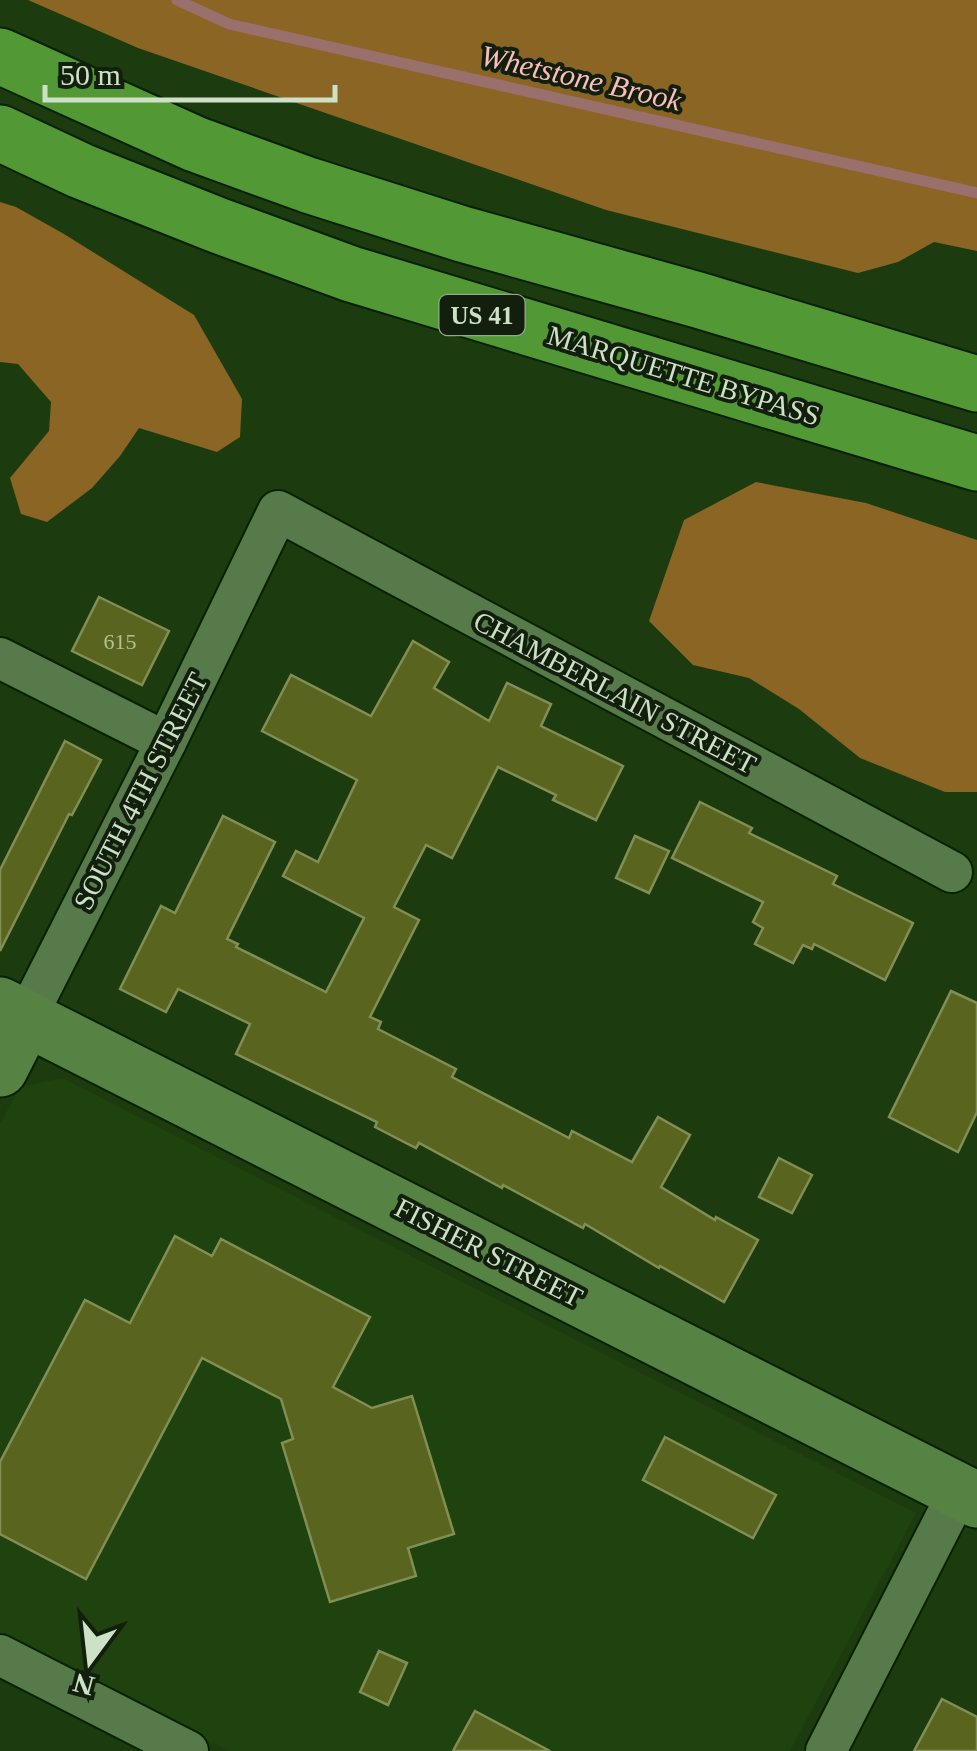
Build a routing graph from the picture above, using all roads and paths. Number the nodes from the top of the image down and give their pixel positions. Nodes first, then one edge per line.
1 (0, 56) edge
2 (0, 133) edge
3 (977, 384) edge
4 (977, 463) edge
5 (278, 512) joint
6 (0, 658) edge
7 (166, 742) junction
8 (952, 872) dead end
9 (13, 1011) edge
10 (0, 1069) edge
11 (968, 1496) edge
12 (0, 1656) edge
13 (188, 1751) edge
14 (826, 1751) edge

1 - 3 highway
2 - 4 highway, MARQUETTE BYPASS / US 41
5 - 7 street, SOUTH 4TH STREET
5 - 8 street, CHAMBERLAIN STREET
6 - 7 street
7 - 9 street, SOUTH 4TH STREET
9 - 10 street, SOUTH 4TH STREET
9 - 11 street, FISHER STREET
11 - 14 street
12 - 13 street

